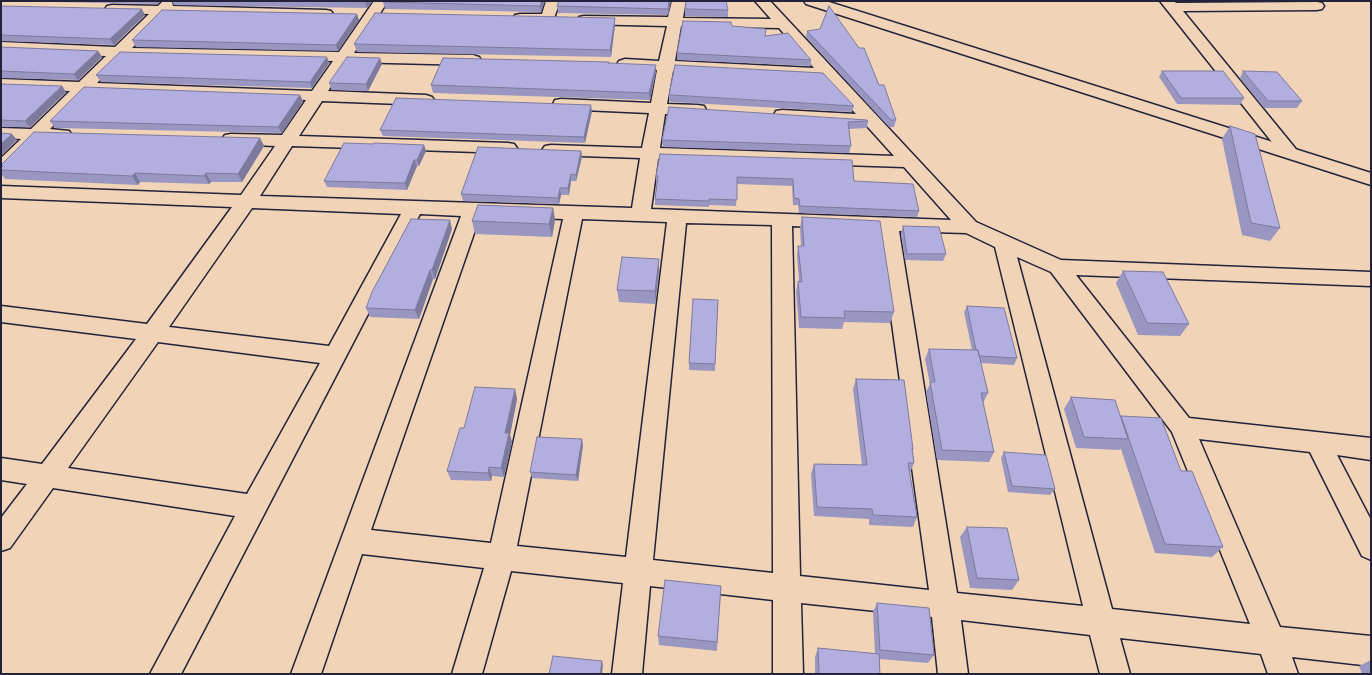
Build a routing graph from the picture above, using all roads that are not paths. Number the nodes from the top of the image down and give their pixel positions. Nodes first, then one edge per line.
1 (554, 1) edge
2 (679, 1) edge
3 (762, 1) edge
4 (811, 1) edge
5 (1169, 4) edge
6 (166, 5) edge
7 (1317, 6) dead end
8 (100, 9) edge
9 (374, 11) edge
10 (340, 14) edge
11 (509, 18) edge
12 (548, 18) junction
13 (674, 22) junction
14 (783, 24) junction
15 (1, 47) edge
16 (119, 52) junction
17 (344, 56) junction
18 (486, 60) edge
19 (612, 64) edge
20 (666, 65) junction
21 (828, 73) junction
22 (1, 84) edge
23 (83, 86) junction
24 (317, 96) junction
25 (444, 100) edge
26 (547, 104) edge
27 (658, 108) junction
28 (713, 111) edge
29 (768, 114) edge
30 (871, 120) junction
31 (1, 133) edge
32 (35, 134) junction
33 (82, 136) edge
34 (217, 139) edge
35 (288, 140) junction
36 (1289, 152) junction
37 (650, 153) junction
38 (909, 162) junction
39 (1, 168) edge
40 (1371, 179) edge
41 (1, 192) edge
42 (246, 202) junction
43 (414, 208) junction
44 (473, 209) junction
45 (574, 212) junction
46 (640, 215) junction
47 (677, 216) junction
48 (782, 219) junction
49 (888, 223) junction
50 (969, 227) junction
51 (1004, 244) junction
52 (1058, 267) junction
53 (1371, 279) edge
54 (1, 314) edge
55 (153, 333) junction
56 (335, 356) junction
57 (1182, 427) junction
58 (1318, 443) junction
59 (1371, 449) edge
60 (1, 469) edge
61 (48, 476) junction
62 (254, 507) junction
63 (1, 539) edge
64 (353, 541) junction
65 (1371, 546) edge
66 (501, 557) junction
67 (638, 572) junction
68 (787, 588) junction
69 (944, 605) junction
70 (1103, 622) junction
71 (1271, 640) junction
72 (1371, 651) edge
73 (165, 674) edge
74 (306, 674) edge
75 (467, 674) edge
76 (627, 674) edge
77 (788, 674) edge
78 (953, 674) edge
79 (1115, 674) edge
80 (1283, 674) edge

1 - 12 street
2 - 13 street
3 - 14 street
4 - 36 street
5 - 7 street
5 - 36 street
6 - 8 street
6 - 10 street
6 - 16 street
9 - 17 street
11 - 12 street
12 - 13 street
13 - 14 street
13 - 20 street
14 - 21 street
15 - 16 street
16 - 17 street
16 - 23 street
17 - 18 street
17 - 24 street
19 - 20 street
20 - 21 street
20 - 27 street
21 - 30 street
22 - 23 street
23 - 24 street
23 - 32 street
24 - 25 street
24 - 35 street
26 - 27 street
27 - 28 street
27 - 37 street
29 - 30 street
30 - 38 street
31 - 32 street
32 - 33 street
32 - 39 street
34 - 35 street
35 - 37 street
35 - 42 street
36 - 40 street
37 - 38 street
37 - 46 street
38 - 50 street
41 - 42 street
42 - 43 street
42 - 55 street
43 - 44 street
43 - 56 street
44 - 45 street
44 - 64 street
45 - 46 street
45 - 66 street
46 - 47 street
47 - 48 street
47 - 67 street
48 - 49 street
48 - 68 street
49 - 50 street
49 - 69 street
50 - 51 street
51 - 52 street
51 - 70 street
52 - 53 street
52 - 57 street
54 - 55 street
55 - 56 street
55 - 61 street
56 - 62 street
57 - 58 street
57 - 71 street
58 - 59 street
58 - 65 street
60 - 61 street
61 - 62 street
61 - 63 street
62 - 73 street
64 - 66 street
64 - 74 street
66 - 67 street
66 - 75 street
67 - 68 street
67 - 76 street
68 - 69 street
68 - 77 street
69 - 70 street
69 - 78 street
70 - 71 street
70 - 79 street
71 - 72 street
71 - 80 street

